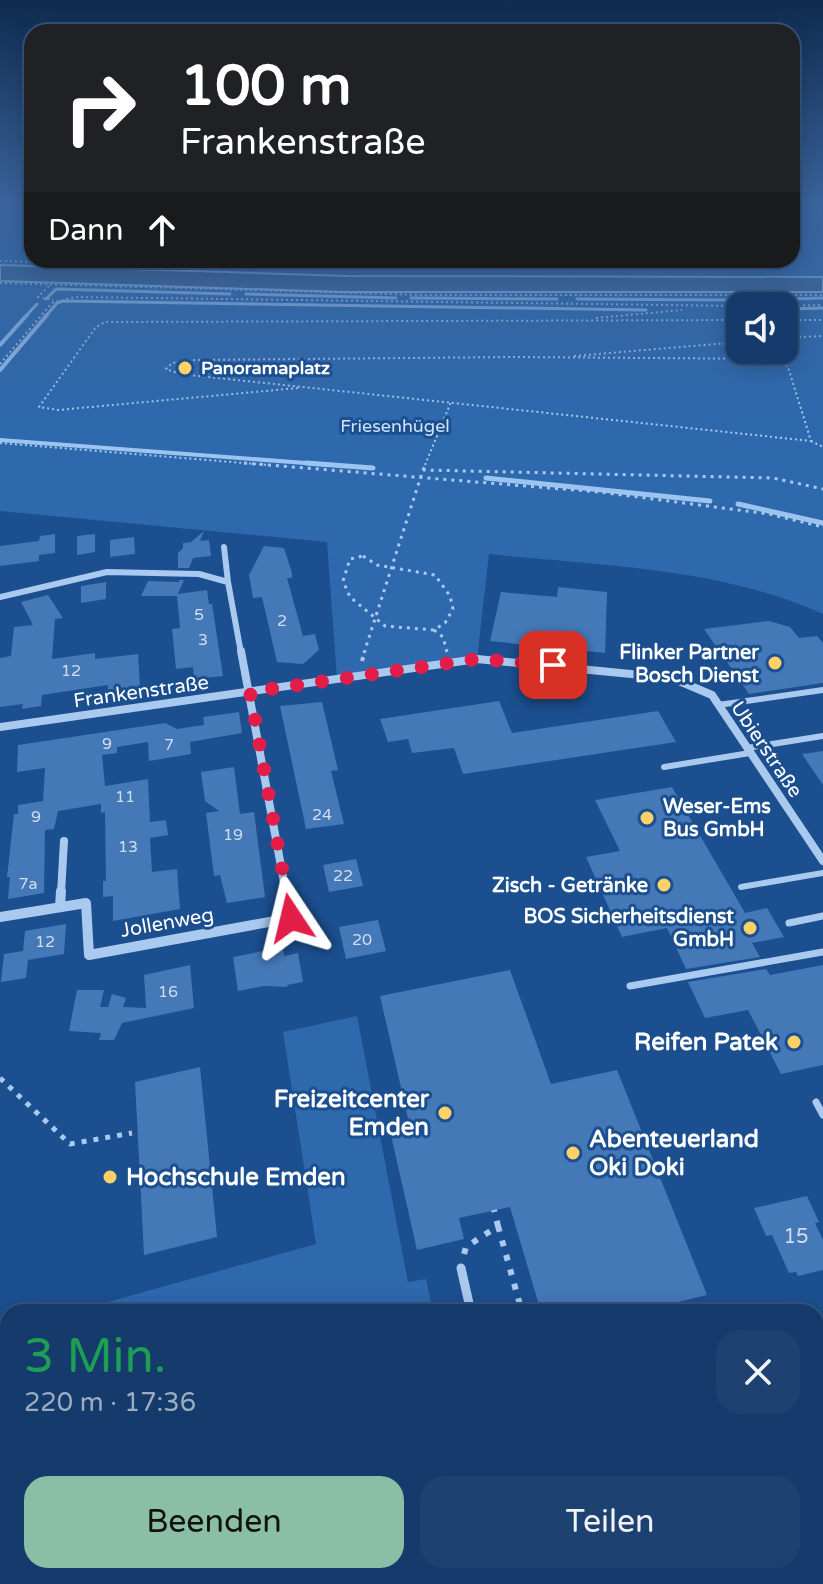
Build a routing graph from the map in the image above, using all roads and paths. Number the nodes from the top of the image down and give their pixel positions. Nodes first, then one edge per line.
1 (0, 283) edge
2 (51, 285) junction
3 (823, 295) edge
4 (56, 301) junction
5 (798, 305) edge
6 (823, 305) edge
7 (726, 306) edge
8 (709, 307) junction
9 (726, 320) edge
10 (798, 320) edge
11 (823, 320) edge
12 (571, 321) junction
13 (823, 336) edge
14 (798, 337) edge
15 (726, 343) edge
16 (551, 358) junction
17 (0, 364) edge
18 (309, 387) junction
19 (451, 402) junction
20 (811, 441) junction
21 (0, 443) edge
22 (823, 447) edge
23 (423, 470) junction
24 (421, 477) junction
25 (823, 489) edge
26 (823, 527) edge
27 (224, 547) dead end
28 (392, 568) junction
29 (228, 582) junction
30 (0, 597) edge
31 (376, 620) junction
32 (434, 630) junction
33 (477, 659) joint
34 (450, 663) junction
35 (361, 676) junction
36 (823, 690) edge
37 (250, 692) junction
38 (718, 705) junction
39 (0, 727) edge
40 (823, 736) edge
41 (749, 750) junction
42 (664, 767) dead end
43 (64, 841) dead end
44 (823, 861) edge
45 (823, 873) edge
46 (741, 887) dead end
47 (60, 907) junction
48 (823, 916) edge
49 (0, 917) edge
50 (789, 923) dead end
51 (823, 952) edge
52 (630, 986) dead end
53 (0, 1078) edge
54 (816, 1102) dead end
55 (823, 1115) edge
56 (132, 1133) dead end
57 (494, 1210) dead end
58 (498, 1226) junction
59 (461, 1268) joint
60 (469, 1304) edge
61 (517, 1304) edge

1 - 2 path
2 - 3 path
2 - 4 path
4 - 8 path
4 - 17 path
5 - 6 path
7 - 8 path
8 - 12 path
9 - 12 path
10 - 11 path
12 - 18 path
13 - 14 path
15 - 16 path
16 - 18 path
16 - 20 path
18 - 19 path
19 - 20 path
19 - 23 path
20 - 22 path
21 - 24 path
23 - 24 path
23 - 25 path
24 - 26 path
24 - 28 path
27 - 29 street
28 - 31 path
28 - 31 path
28 - 32 path
29 - 30 street
29 - 37 street
31 - 32 path
31 - 35 path
32 - 34 path
33 - 34 street, Frankenstraße
33 - 38 street, Ubierstraße
34 - 35 street, Frankenstraße
35 - 37 street, Frankenstraße
36 - 38 lane
37 - 39 street, Frankenstraße
37 - 47 street, Jollenweg
38 - 41 street, Ubierstraße
40 - 41 lane
41 - 42 lane
41 - 44 street, Ubierstraße
43 - 47 street
45 - 46 lane
47 - 49 street, Jollenweg
48 - 50 lane
51 - 52 lane
53 - 56 path
54 - 55 lane
57 - 58 path
58 - 59 path
58 - 61 path
59 - 60 lane

